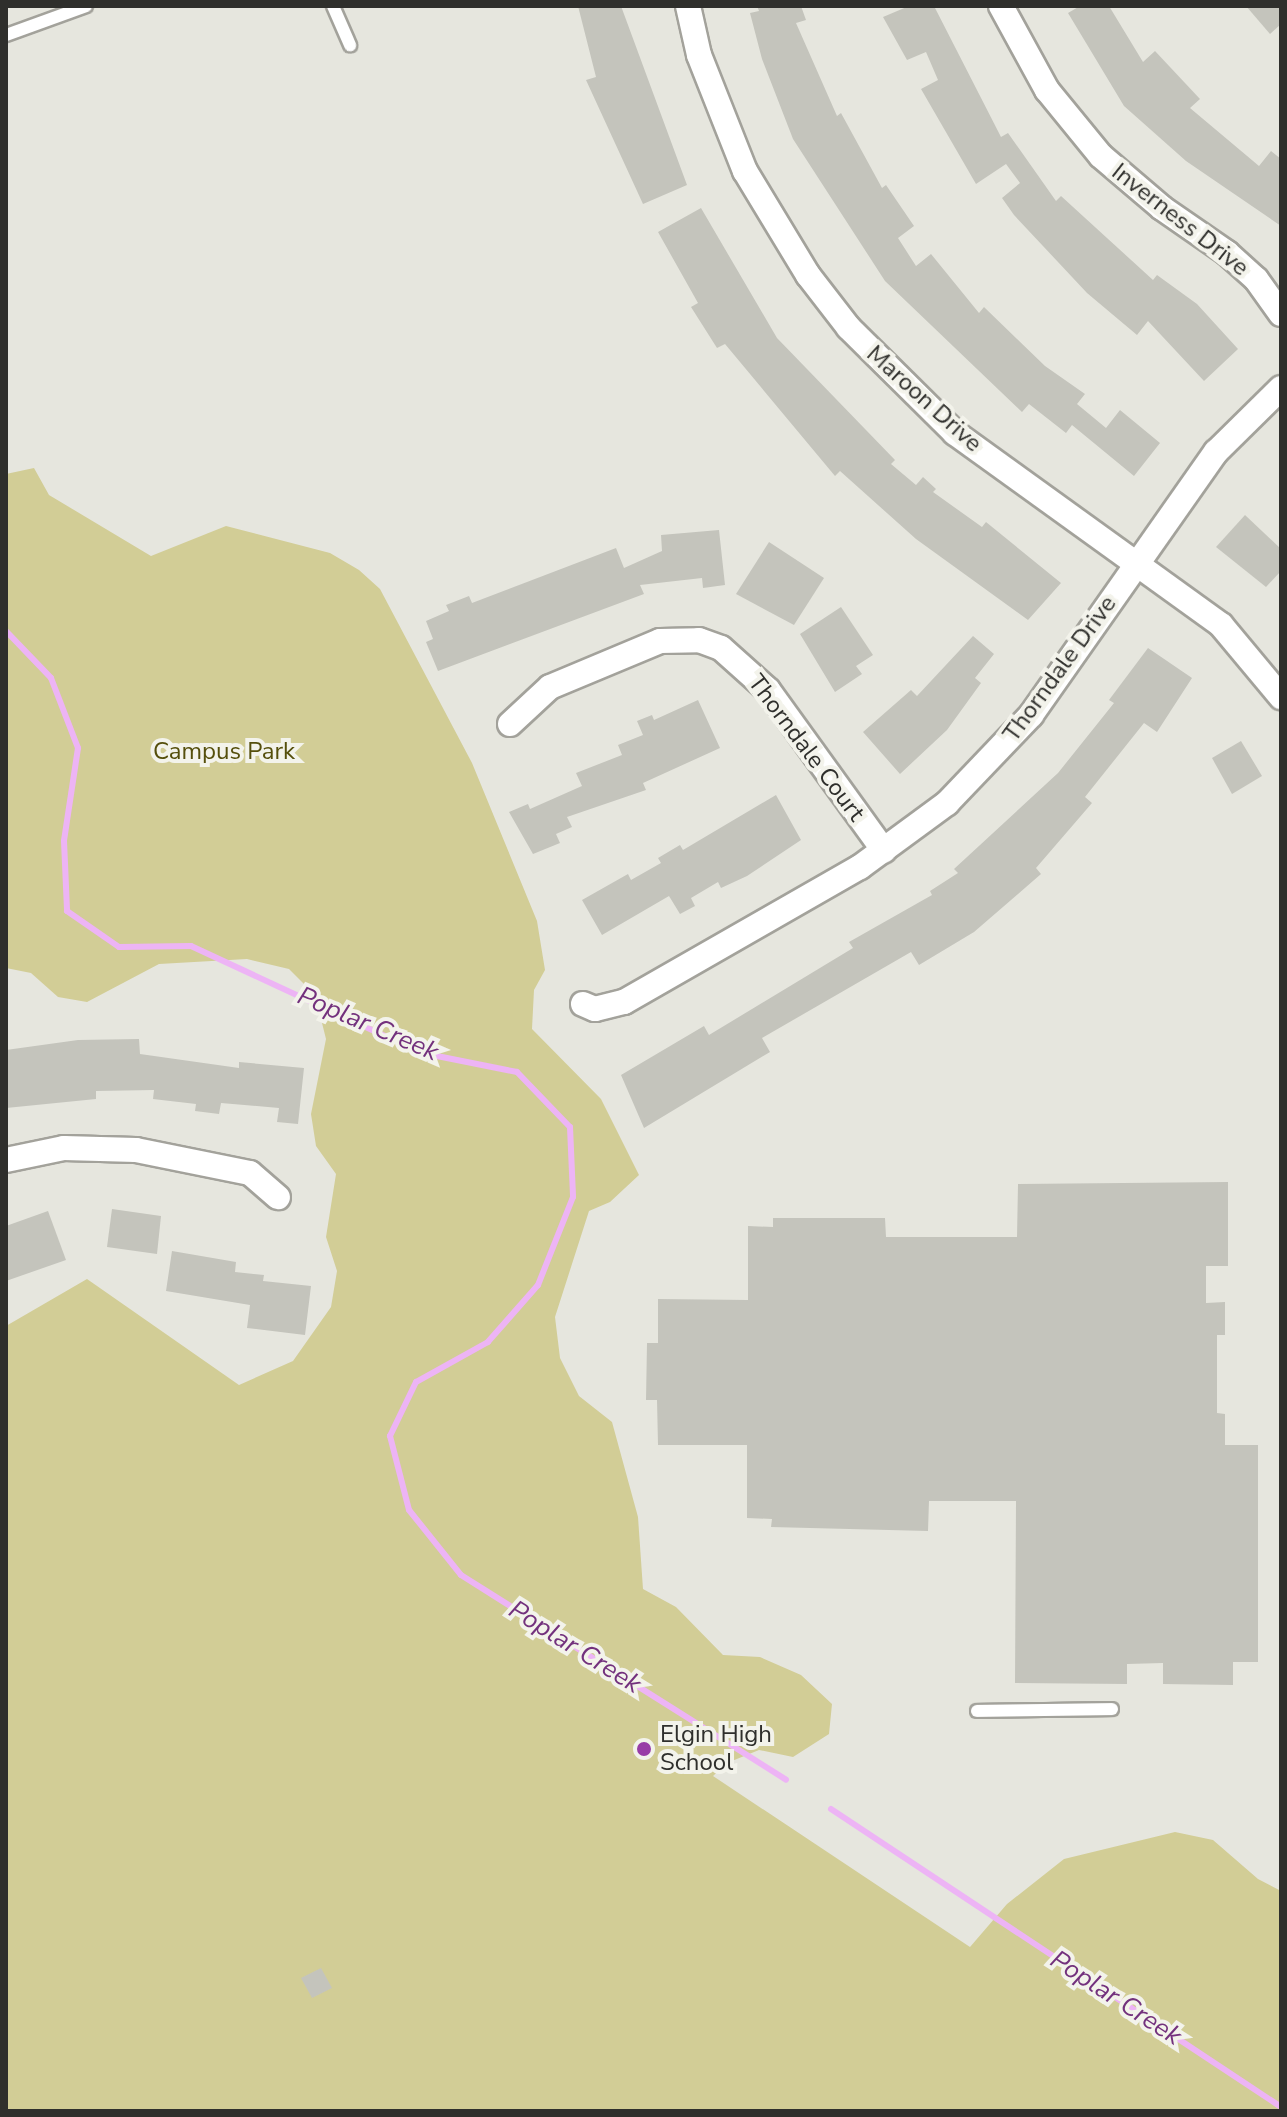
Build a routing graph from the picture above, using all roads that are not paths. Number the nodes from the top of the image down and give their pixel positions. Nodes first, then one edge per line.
1 (86, 6) edge
2 (333, 6) edge
3 (688, 6) edge
4 (1001, 6) edge
5 (6, 35) edge
6 (350, 45) dead end
7 (1281, 314) edge
8 (1281, 388) edge
9 (1136, 563) junction
10 (1281, 697) edge
11 (510, 724) dead end
12 (884, 851) junction
13 (583, 1004) dead end
14 (6, 1160) edge
15 (278, 1197) dead end
16 (1112, 1709) dead end
17 (977, 1711) dead end

1 - 5 lane
2 - 6 lane
3 - 9 street, Maroon Drive
4 - 7 street, Inverness Drive
8 - 9 street, Thorndale Drive
9 - 10 street, Maroon Drive
9 - 12 street, Thorndale Drive
11 - 12 street, Thorndale Court
12 - 13 street, Thorndale Drive
14 - 15 street
16 - 17 lane

